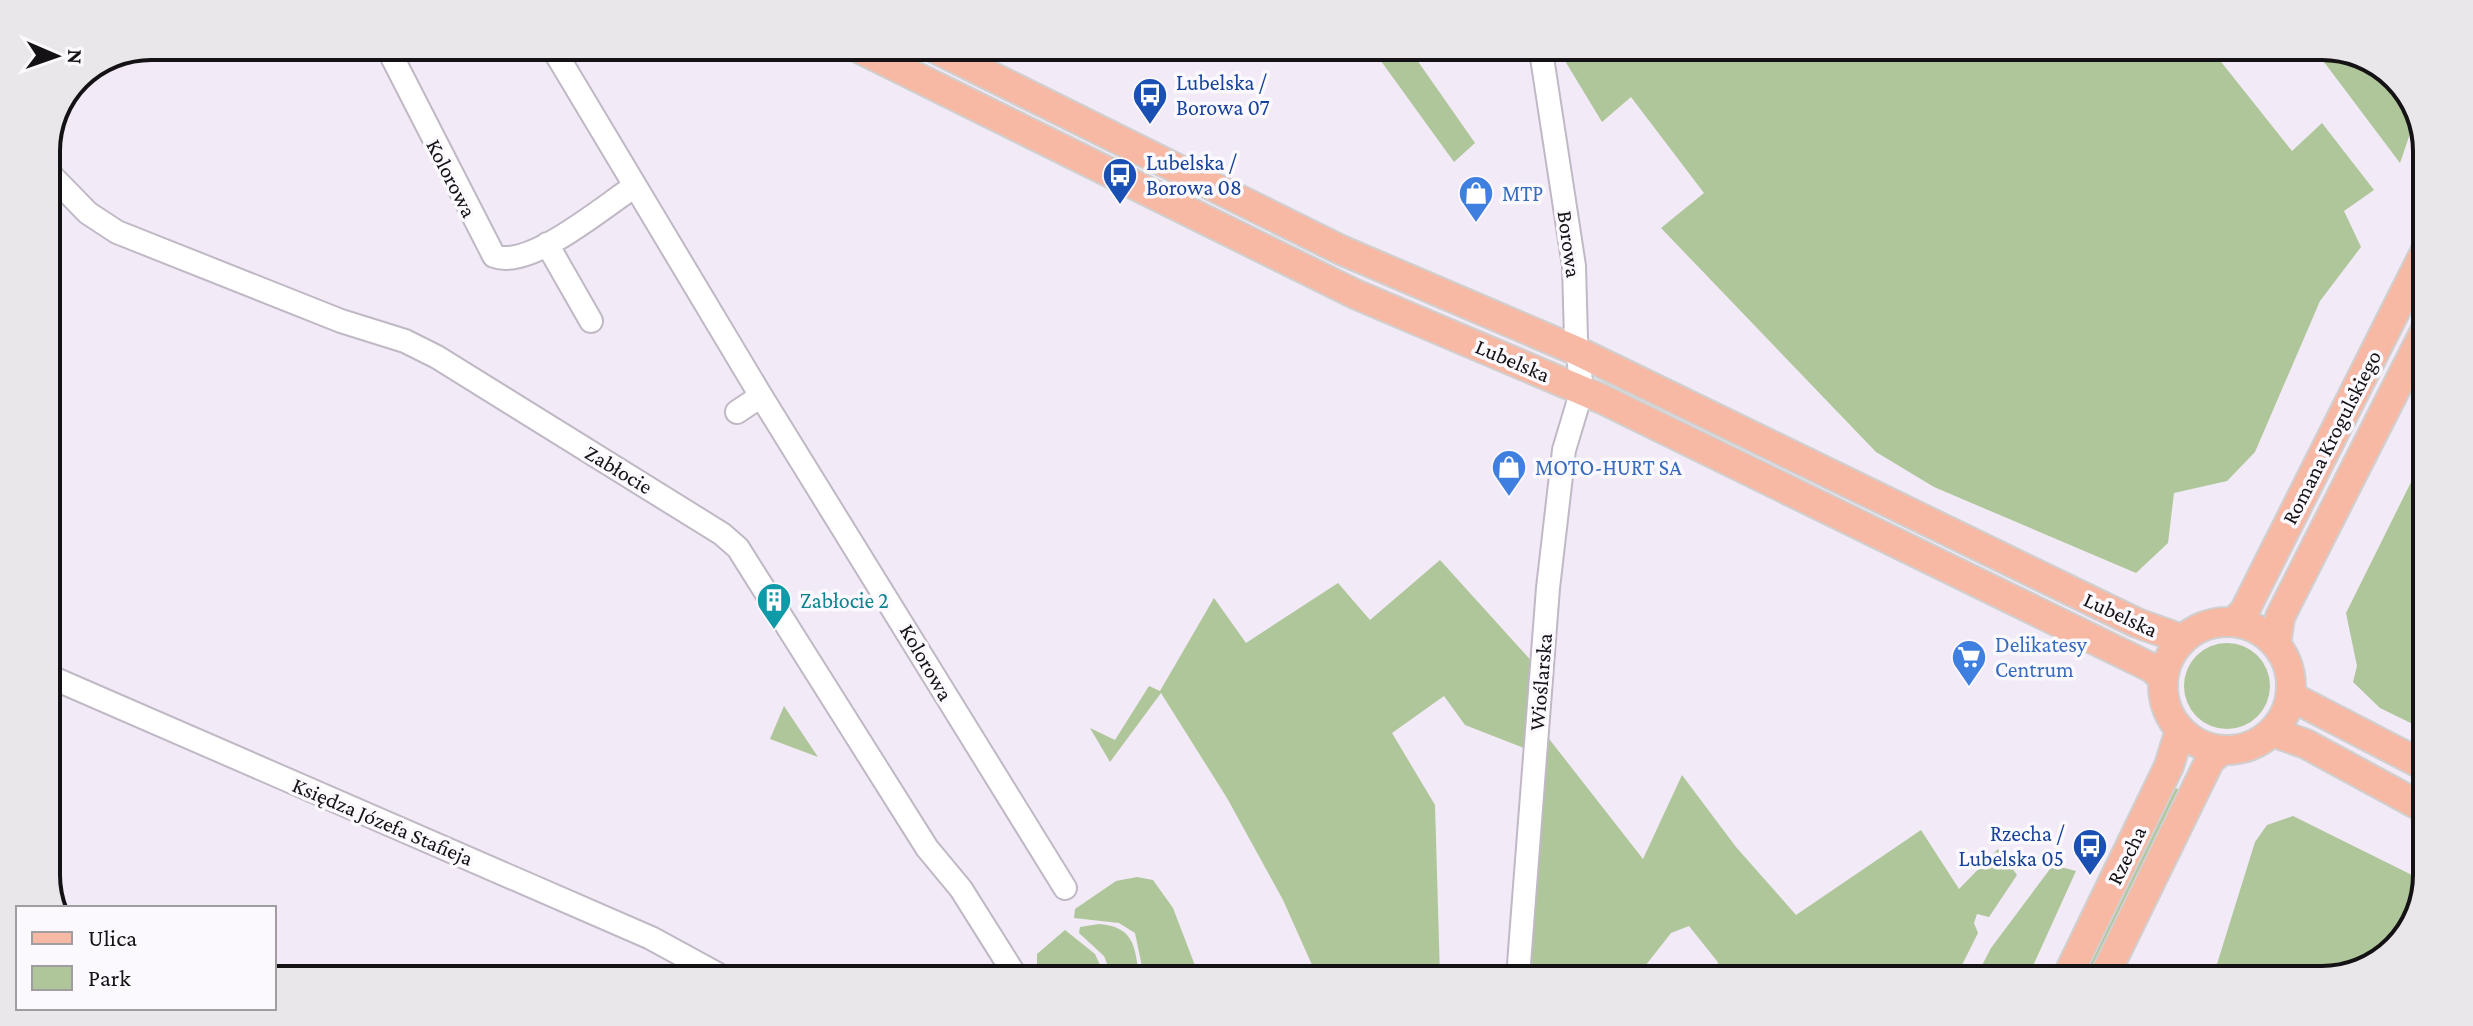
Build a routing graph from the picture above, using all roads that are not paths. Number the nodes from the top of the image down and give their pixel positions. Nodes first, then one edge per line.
1 (394, 60) edge
2 (560, 60) edge
3 (882, 60) edge
4 (958, 60) edge
5 (1542, 60) edge
6 (60, 184) edge
7 (635, 186) junction
8 (547, 244) junction
9 (2413, 276) edge
10 (591, 321) dead end
11 (1577, 351) junction
12 (2413, 355) edge
13 (1582, 390) junction
14 (761, 396) junction
15 (737, 412) dead end
16 (2233, 622) junction
17 (2182, 639) junction
18 (2276, 645) junction
19 (2163, 678) junction
20 (60, 681) edge
21 (2290, 696) junction
22 (2180, 730) junction
23 (2272, 732) junction
24 (2222, 750) junction
25 (2413, 760) edge
26 (2413, 802) edge
27 (1065, 888) dead end
28 (702, 966) edge
29 (1009, 966) edge
30 (1519, 966) edge
31 (2072, 966) edge
32 (2109, 966) edge

1 - 8 street, Kolorowa
2 - 7 street, Kolorowa
3 - 13 main road, Lubelska
4 - 11 main road, Lubelska
5 - 11 street, Borowa
6 - 29 street, Zabłocie
7 - 8 street, Kolorowa
7 - 14 street, Kolorowa
8 - 10 street
9 - 16 main road, Romana Krogulskiego
11 - 13 street, Borowa
11 - 17 main road, Lubelska
12 - 18 main road, Romana Krogulskiego
13 - 19 main road, Lubelska
13 - 30 street, Wioślarska
14 - 15 street
14 - 27 street, Kolorowa
16 - 17 main road
16 - 18 main road
17 - 19 main road
18 - 21 main road
19 - 22 main road
20 - 28 street, Księdza Józefa Stafieja
21 - 23 main road
21 - 25 main road
22 - 24 main road
22 - 31 main road, Rzecha
23 - 24 main road
23 - 26 main road
24 - 32 main road, Rzecha

